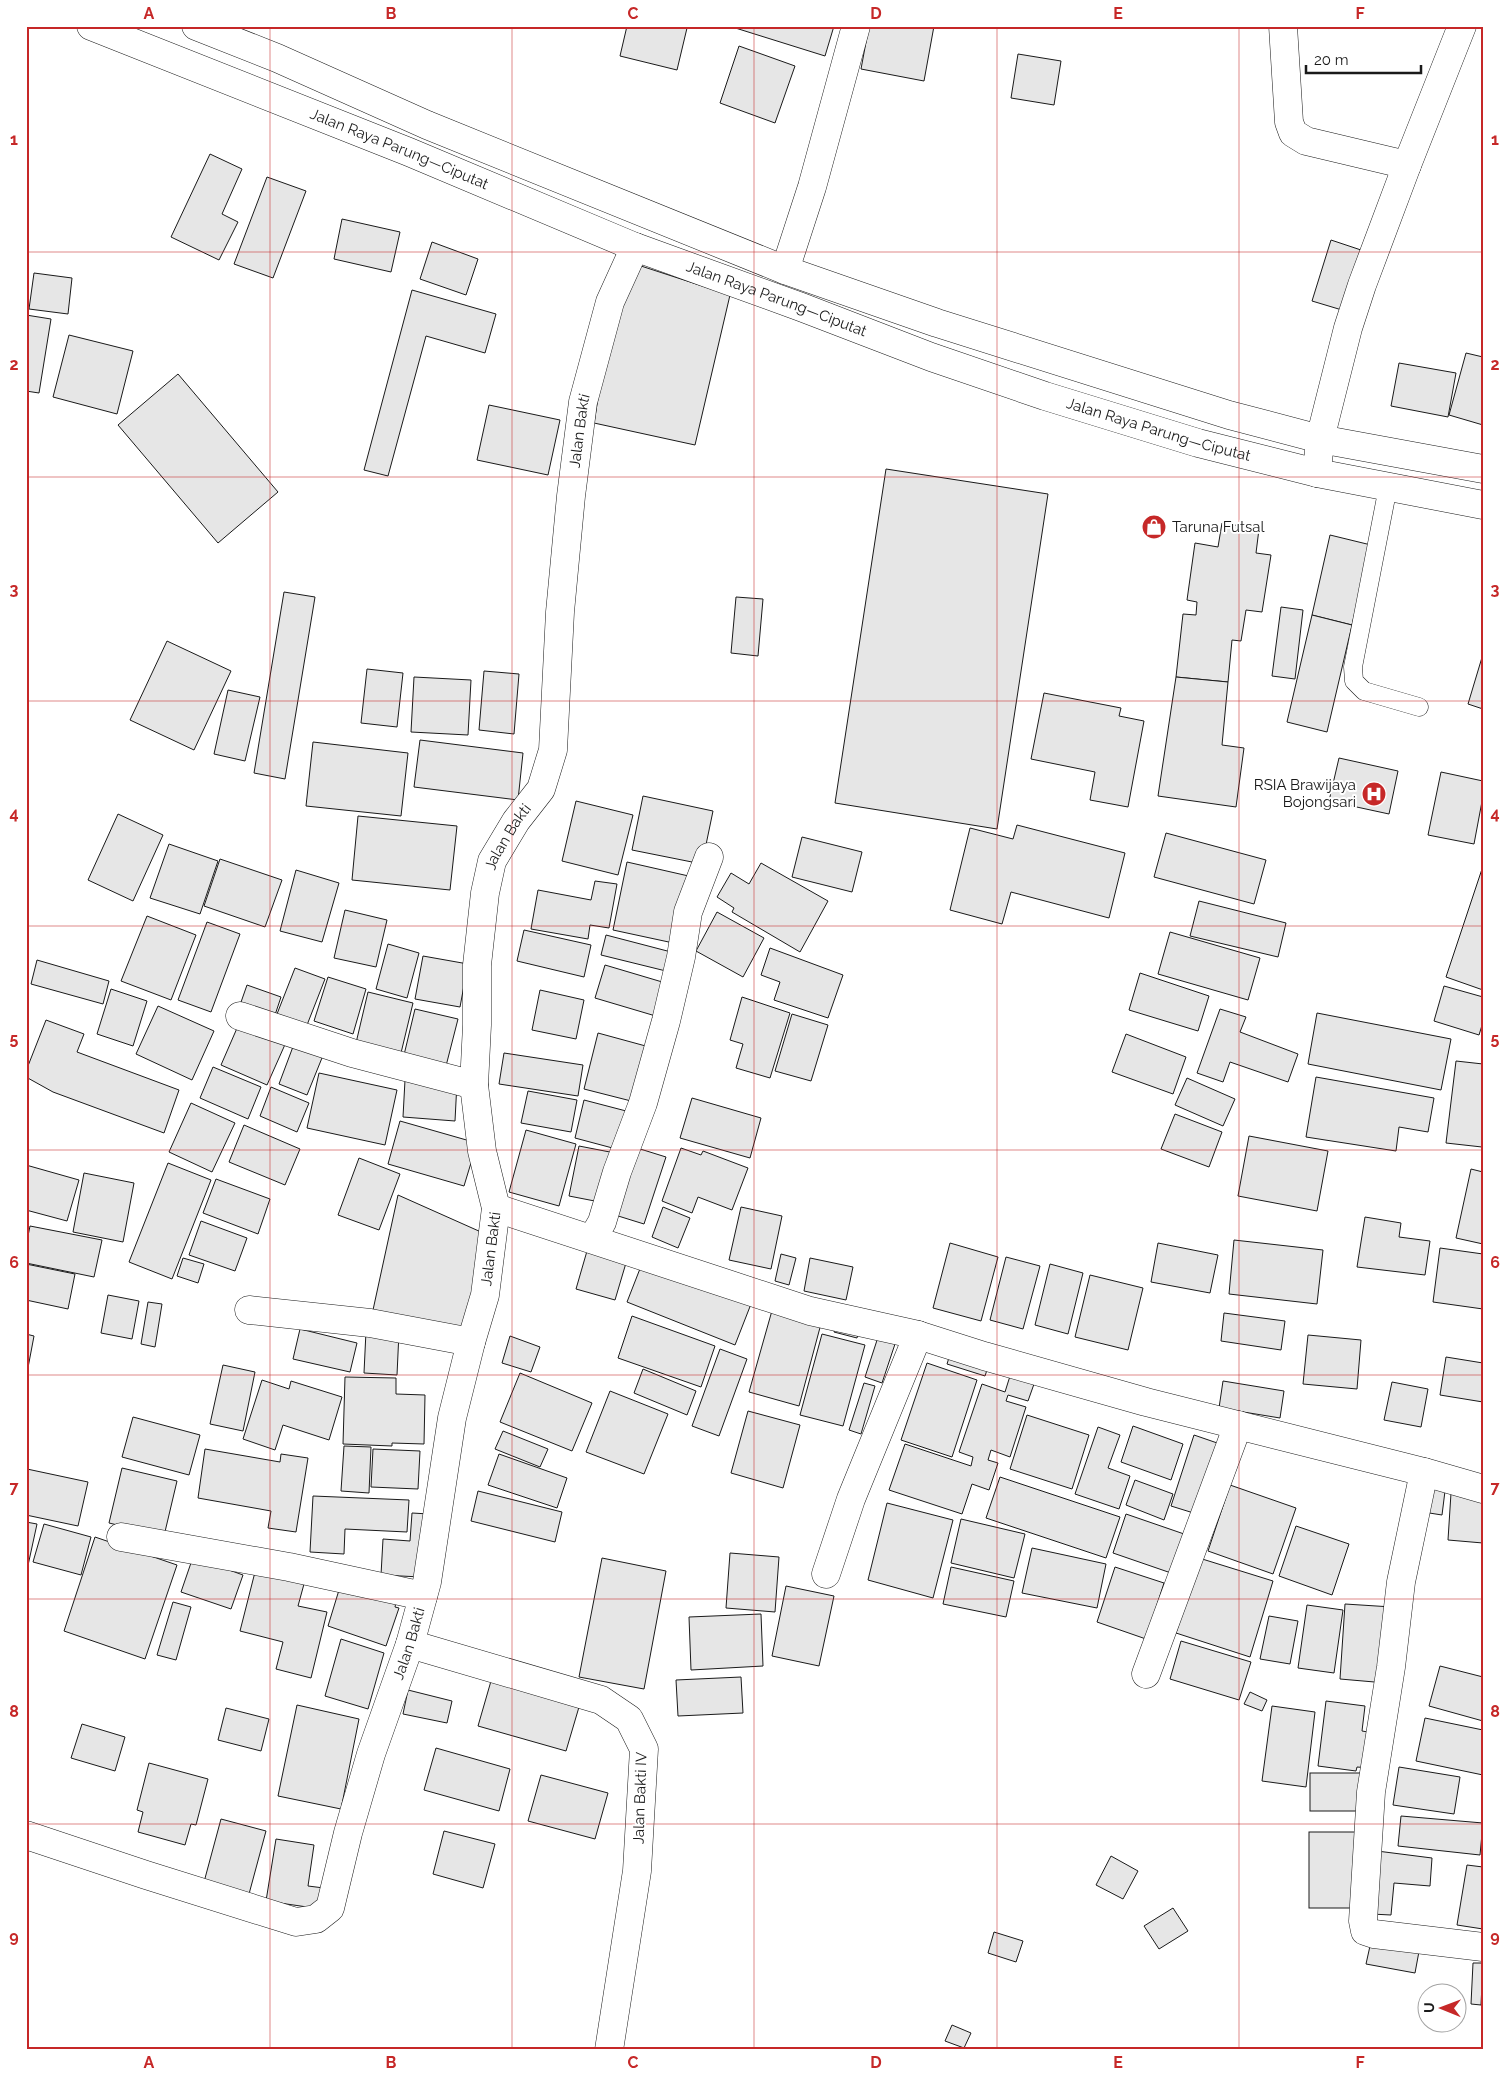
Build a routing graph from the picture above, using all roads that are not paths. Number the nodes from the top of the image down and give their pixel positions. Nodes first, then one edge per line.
1 (196, 26) edge
2 (856, 26) edge
3 (1283, 26) edge
4 (1462, 26) edge
5 (99, 28) edge
6 (1407, 165) junction
7 (635, 247) junction
8 (785, 270) junction
9 (1320, 439) junction
10 (1483, 469) edge
11 (1317, 473) junction
12 (1388, 488) junction
13 (1483, 505) edge
14 (1419, 707) dead end
15 (708, 857) dead end
16 (240, 1016) dead end
17 (474, 1085) junction
18 (496, 1208) junction
19 (592, 1239) junction
20 (249, 1310) dead end
21 (918, 1335) junction
22 (471, 1342) junction
23 (1238, 1425) junction
24 (1424, 1472) junction
25 (1483, 1489) edge
26 (121, 1537) dead end
27 (826, 1574) dead end
28 (423, 1596) junction
29 (410, 1644) junction
30 (1146, 1674) dead end
31 (26, 1834) edge
32 (1483, 1947) edge
33 (609, 2050) edge

1 - 8 main road, Jalan Raya Parung—Ciputat
2 - 8 main road
3 - 6 main road
4 - 6 main road
5 - 7 main road, Jalan Raya Parung—Ciputat
6 - 9 main road
7 - 11 main road, Jalan Raya Parung—Ciputat
7 - 17 main road, Jalan Bakti
8 - 9 main road, Jalan Raya Parung—Ciputat
9 - 10 main road, Jalan Raya Parung—Ciputat
9 - 11 main road
11 - 12 main road, Jalan Raya Parung—Ciputat
12 - 13 main road, Jalan Raya Parung—Ciputat
12 - 14 lane
15 - 19 main road
16 - 17 main road
17 - 18 main road, Jalan Bakti
18 - 19 main road
18 - 22 main road, Jalan Bakti
19 - 21 main road
20 - 22 main road
21 - 23 main road
21 - 27 main road
22 - 28 main road, Jalan Bakti
23 - 24 main road
23 - 30 main road
24 - 25 main road
24 - 32 main road
26 - 28 main road
28 - 29 main road, Jalan Bakti
29 - 31 main road, Jalan Bakti
29 - 33 main road, Jalan Bakti IV

